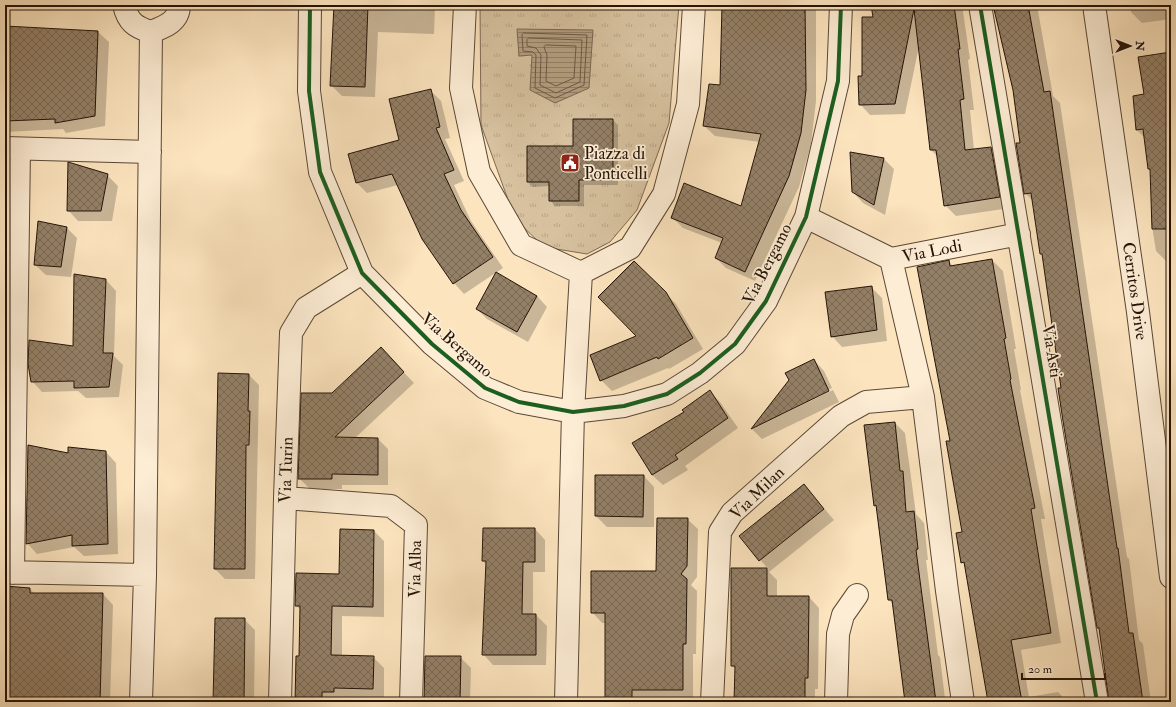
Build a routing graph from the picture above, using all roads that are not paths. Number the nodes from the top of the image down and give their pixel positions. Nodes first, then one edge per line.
1 (124, 5) edge
2 (179, 5) edge
3 (310, 5) edge
4 (465, 5) edge
5 (694, 5) edge
6 (841, 5) edge
7 (980, 5) edge
8 (1094, 5) edge
9 (150, 32) junction
10 (12, 148) edge
11 (150, 152) junction
12 (806, 217) junction
13 (1019, 234) junction
14 (891, 259) junction
15 (362, 273) junction
16 (581, 273) junction
17 (923, 397) junction
18 (574, 412) junction
19 (285, 498) junction
20 (9, 572) edge
21 (145, 575) junction
22 (1171, 577) edge
23 (857, 595) dead end
24 (141, 702) edge
25 (280, 702) edge
26 (411, 702) edge
27 (566, 702) edge
28 (712, 702) edge
29 (836, 702) edge
30 (963, 702) edge
31 (1097, 702) edge

1 - 9 street
2 - 9 street
3 - 15 street, Via Bergamo
4 - 16 street
5 - 16 street
6 - 12 street, Via Bergamo
7 - 13 street, Via Asti
8 - 22 street, Cerritos Drive
9 - 11 street
10 - 11 street
10 - 20 street
11 - 21 street
12 - 14 street, Via Lodi
12 - 18 street, Via Bergamo
13 - 14 street, Via Lodi
13 - 31 street, Via Asti
14 - 17 street
15 - 18 street, Via Bergamo
15 - 19 street, Via Turin
16 - 18 street
17 - 28 street, Via Milan
17 - 30 street
18 - 27 street
19 - 25 street, Via Turin
19 - 26 street, Via Alba
20 - 21 street
21 - 24 street
23 - 29 street

